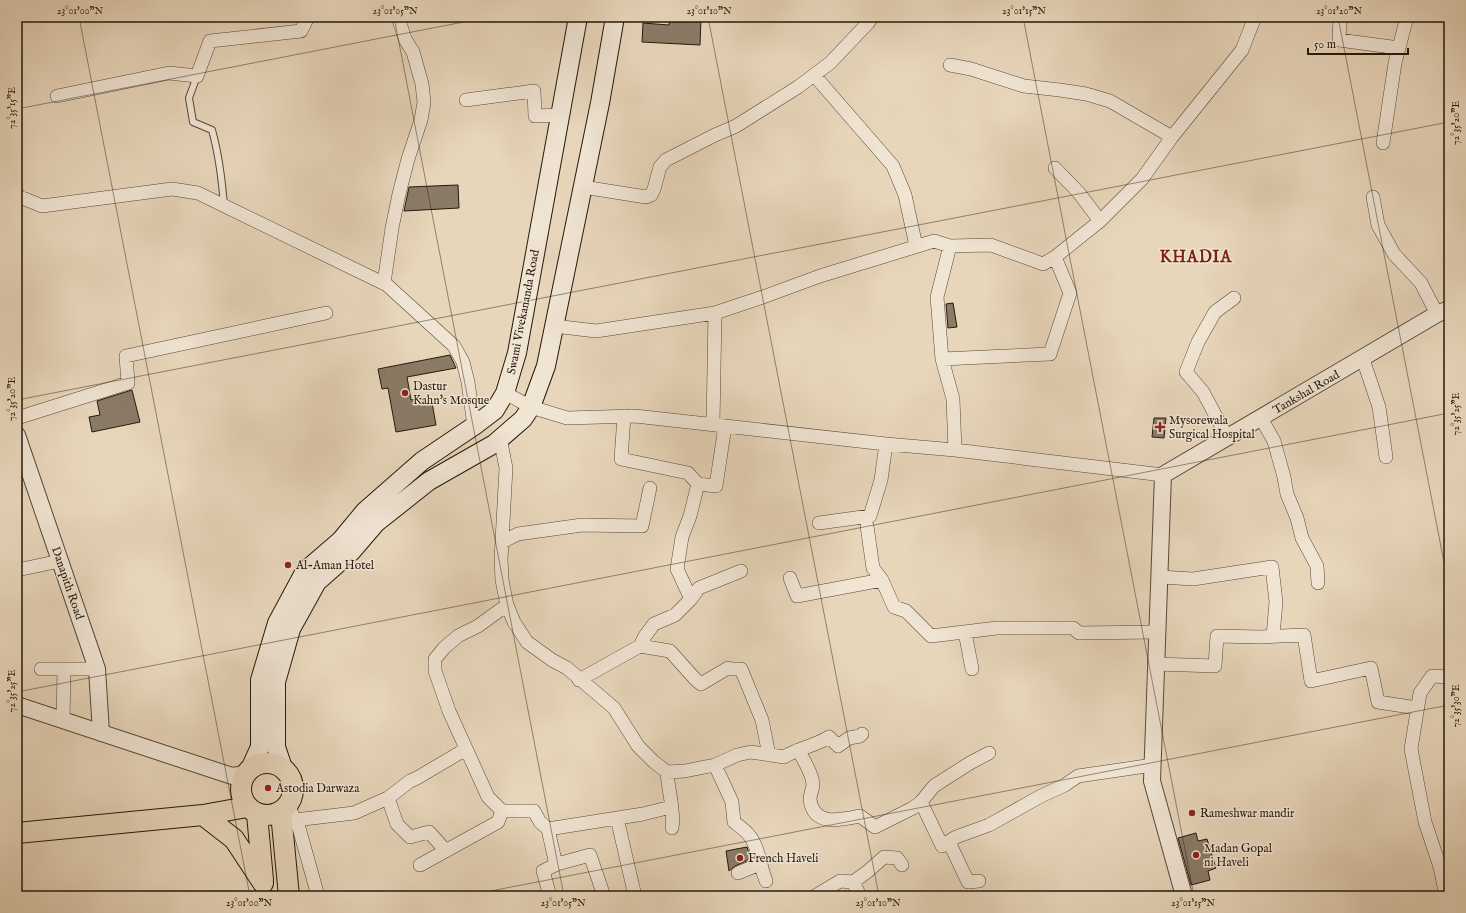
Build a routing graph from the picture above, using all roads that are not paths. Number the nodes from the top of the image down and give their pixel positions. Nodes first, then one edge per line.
1 (308, 17) edge
2 (398, 17) edge
3 (578, 17) edge
4 (615, 17) edge
5 (872, 17) edge
6 (1255, 17) edge
7 (1340, 17) edge
8 (1407, 17) edge
9 (1398, 48) junction
10 (950, 65) dead end
11 (814, 74) junction
12 (197, 76) junction
13 (57, 96) dead end
14 (466, 100) dead end
15 (560, 115) junction
16 (1172, 137) junction
17 (1383, 143) dead end
18 (1055, 168) dead end
19 (583, 187) junction
20 (17, 194) edge
21 (1373, 196) dead end
22 (224, 206) junction
23 (1100, 221) junction
24 (916, 246) junction
25 (950, 246) junction
26 (1055, 257) junction
27 (384, 283) junction
28 (1234, 298) dead end
29 (1443, 312) edge
30 (326, 313) dead end
31 (715, 313) junction
32 (554, 326) junction
33 (942, 359) junction
34 (1363, 359) junction
35 (505, 393) junction
36 (531, 407) junction
37 (624, 416) junction
38 (17, 418) edge
39 (1261, 418) junction
40 (719, 425) junction
41 (474, 426) junction
42 (17, 436) edge
43 (1227, 437) junction
44 (500, 438) junction
45 (886, 444) junction
46 (955, 450) junction
47 (1386, 458) dead end
48 (1163, 474) junction
49 (698, 484) junction
50 (650, 488) dead end
51 (819, 523) dead end
52 (867, 526) dead end
53 (502, 542) junction
54 (60, 561) junction
55 (17, 570) edge
56 (740, 571) dead end
57 (1160, 577) junction
58 (790, 578) dead end
59 (882, 580) junction
60 (1318, 583) dead end
61 (691, 599) junction
62 (507, 605) junction
63 (965, 632) junction
64 (1158, 632) junction
65 (1273, 636) junction
66 (640, 646) junction
67 (1156, 664) junction
68 (972, 668) dead end
69 (40, 669) dead end
70 (97, 669) junction
71 (64, 670) junction
72 (1449, 677) edge
73 (579, 680) junction
74 (17, 705) edge
75 (1417, 708) junction
76 (63, 720) junction
77 (101, 733) junction
78 (862, 734) dead end
79 (466, 749) junction
80 (798, 750) junction
81 (989, 754) dead end
82 (769, 755) junction
83 (715, 765) junction
84 (1153, 765) junction
85 (282, 768) junction
86 (248, 772) junction
87 (667, 772) junction
88 (388, 798) junction
89 (920, 802) junction
90 (671, 807) junction
91 (252, 810) junction
92 (502, 811) junction
93 (288, 813) junction
94 (204, 815) junction
95 (617, 818) junction
96 (672, 828) dead end
97 (548, 829) junction
98 (17, 833) edge
99 (949, 842) junction
100 (446, 851) junction
101 (760, 864) junction
102 (420, 865) dead end
103 (556, 865) junction
104 (902, 865) dead end
105 (738, 872) dead end
106 (766, 881) dead end
107 (979, 881) dead end
108 (853, 882) junction
109 (265, 890) edge
110 (289, 896) edge
111 (318, 896) edge
112 (550, 896) edge
113 (604, 896) edge
114 (635, 896) edge
115 (815, 896) edge
116 (860, 896) edge
117 (1184, 896) edge
118 (1446, 896) edge

1 - 12 street
2 - 27 street
3 - 15 main road, Swami Vivekananda Road
4 - 19 main road
5 - 11 street
6 - 16 street
7 - 9 street
8 - 9 street
9 - 17 street
10 - 16 street
11 - 19 street
11 - 24 street
12 - 13 street
12 - 22 lane
14 - 15 street
15 - 35 main road, Swami Vivekananda Road
16 - 23 street
18 - 23 street
19 - 32 main road
20 - 22 street
21 - 29 street
22 - 27 street
23 - 26 street
24 - 25 street
24 - 31 street
25 - 26 street
25 - 33 street
26 - 33 street
27 - 41 street
28 - 43 street
29 - 34 street, Tankshal Road
30 - 38 street
31 - 32 street
31 - 40 street
32 - 36 main road
33 - 46 street
34 - 39 street, Tankshal Road
34 - 47 street
35 - 36 street
35 - 41 main road, Swami Vivekananda Road
36 - 37 street
36 - 44 main road
37 - 40 street
37 - 49 street
39 - 43 street, Tankshal Road
39 - 60 street
40 - 45 street
40 - 49 street
41 - 86 main road, Swami Vivekananda Road
42 - 54 street, Danapith Road
43 - 48 street, Tankshal Road
44 - 53 street
44 - 85 main road
45 - 46 street
45 - 51 street
46 - 48 street
48 - 57 street
49 - 61 street
50 - 53 street
52 - 59 street
53 - 62 street
54 - 55 street
54 - 70 street, Danapith Road
56 - 61 street
57 - 64 street
57 - 65 street
58 - 59 street
59 - 63 street
61 - 66 street
62 - 73 street
62 - 79 street
63 - 64 street
63 - 68 street
64 - 67 street
65 - 67 street
65 - 75 street
66 - 73 street
66 - 82 street
67 - 84 street
69 - 71 street
70 - 71 street
70 - 77 street, Danapith Road
71 - 76 street
72 - 75 street
73 - 87 street
74 - 76 street
75 - 118 street
76 - 77 street
77 - 86 street
78 - 80 street
79 - 88 street
79 - 92 street
80 - 82 street
80 - 89 street
81 - 89 street
82 - 83 street
83 - 87 street
83 - 101 street
84 - 99 street
84 - 117 street
85 - 86 main road
85 - 93 main road
86 - 91 main road
87 - 90 street
88 - 93 street
88 - 100 street
89 - 99 street
90 - 95 street
90 - 96 street
91 - 93 main road
91 - 94 main road
91 - 109 main road
92 - 97 street
92 - 100 street
93 - 110 main road
93 - 111 street
94 - 98 main road
94 - 109 main road
95 - 97 street
95 - 114 street
97 - 103 street
99 - 107 street
100 - 102 street
101 - 105 street
101 - 106 street
103 - 112 street
103 - 113 street
104 - 108 street
108 - 115 street
108 - 116 street

